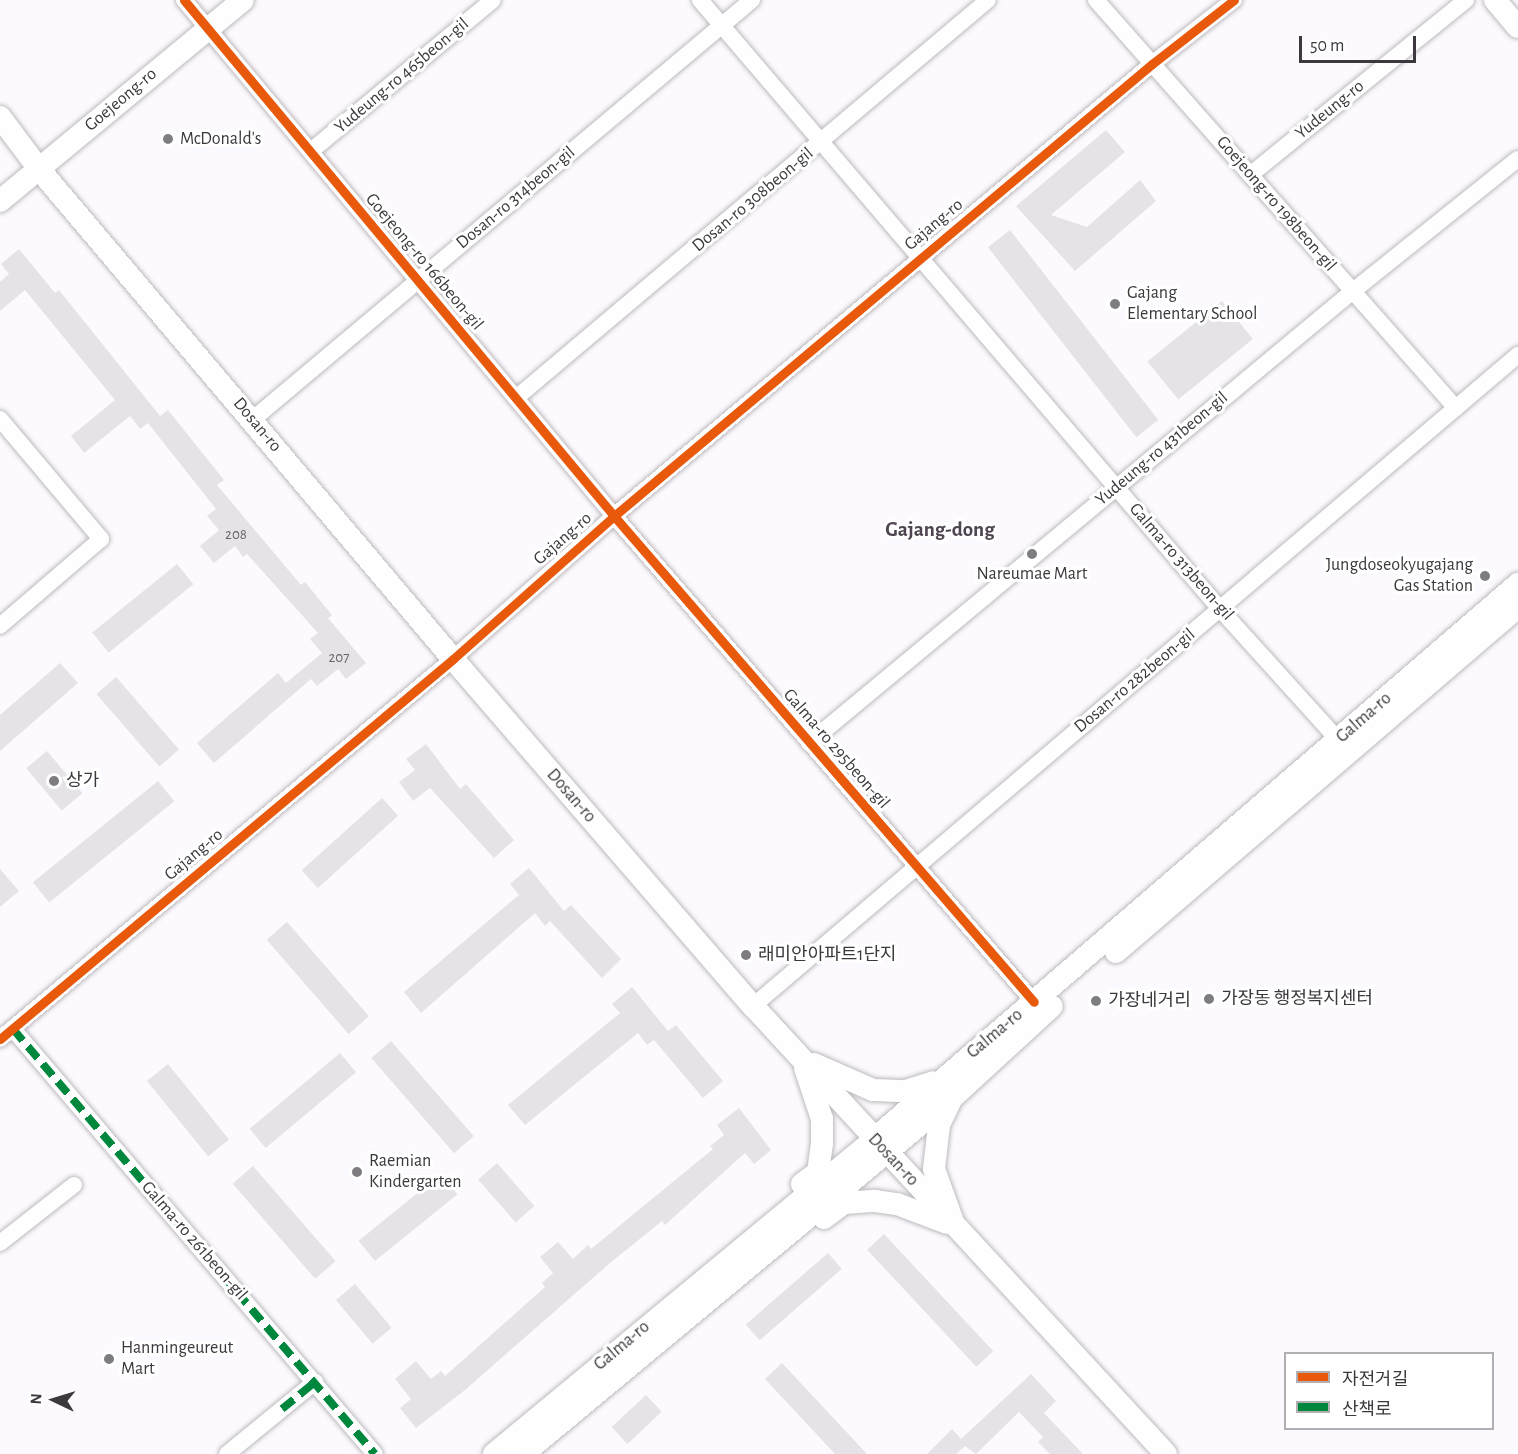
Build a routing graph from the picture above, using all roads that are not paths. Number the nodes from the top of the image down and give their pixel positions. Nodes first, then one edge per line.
1 (184, 0) edge
2 (243, 0) edge
3 (493, 0) edge
4 (700, 0) edge
5 (752, 0) edge
6 (988, 0) edge
7 (1095, 0) edge
8 (1234, 0) edge
9 (1467, 0) edge
10 (1495, 0) edge
11 (722, 26) junction
12 (1518, 27) edge
13 (209, 28) junction
14 (1152, 64) junction
15 (0, 117) edge
16 (821, 143) junction
17 (311, 151) junction
18 (1518, 159) edge
19 (39, 169) junction
20 (1250, 175) junction
21 (0, 201) edge
22 (919, 259) junction
23 (418, 280) junction
24 (1353, 291) junction
25 (1518, 355) edge
26 (516, 398) junction
27 (1456, 408) junction
28 (252, 420) junction
29 (3, 428) edge
30 (1117, 487) junction
31 (614, 516) junction
32 (1518, 584) edge
33 (1518, 607) edge
34 (1220, 609) junction
35 (0, 626) edge
36 (453, 659) junction
37 (809, 744) junction
38 (1345, 747) junction
39 (916, 867) junction
40 (1034, 1002) junction
41 (753, 1006) junction
42 (6, 1034) edge
43 (802, 1058) junction
44 (948, 1088) junction
45 (879, 1146) junction
46 (74, 1185) dead end
47 (954, 1226) junction
48 (768, 1237) junction
49 (0, 1243) edge
50 (315, 1382) junction
51 (227, 1454) edge
52 (375, 1454) edge
53 (494, 1454) edge
54 (523, 1454) edge
55 (1166, 1454) edge

1 - 13 street, Goejeong-ro 166beon-gil
2 - 13 main road, Goejeong-ro
3 - 17 street, Yudeung-ro 465beon-gil
4 - 11 street, Galma-ro 313beon-gil
5 - 11 street, Dosan-ro 314beon-gil
6 - 16 street, Dosan-ro 308beon-gil
7 - 14 street, Goejeong-ro 198beon-gil
8 - 14 street, Gajang-ro
9 - 20 street, Yudeung-ro
10 - 12 main road
11 - 16 street, Galma-ro 313beon-gil
11 - 23 street, Dosan-ro 314beon-gil
13 - 17 street, Goejeong-ro 166beon-gil
13 - 19 main road, Goejeong-ro
14 - 20 street, Goejeong-ro 198beon-gil
14 - 22 street, Gajang-ro
15 - 19 main road, Dosan-ro
16 - 22 street, Galma-ro 313beon-gil
16 - 26 street, Dosan-ro 308beon-gil
17 - 23 street, Goejeong-ro 166beon-gil
18 - 24 street, Yudeung-ro 431beon-gil
19 - 21 main road, Goejeong-ro
19 - 28 main road, Dosan-ro
20 - 24 street, Goejeong-ro 198beon-gil
22 - 30 street, Galma-ro 313beon-gil
22 - 31 street, Gajang-ro
23 - 26 street, Goejeong-ro 166beon-gil
23 - 28 street, Dosan-ro 314beon-gil
24 - 27 street, Goejeong-ro 198beon-gil
24 - 30 street, Yudeung-ro 431beon-gil
25 - 27 street, Dosan-ro 282beon-gil
26 - 31 street, Goejeong-ro 166beon-gil
27 - 34 street, Dosan-ro 282beon-gil
28 - 36 main road, Dosan-ro
29 - 35 street
30 - 34 street, Galma-ro 313beon-gil
30 - 37 street, Yudeung-ro 431beon-gil
31 - 36 street, Gajang-ro
31 - 37 street, Galma-ro 295beon-gil
32 - 38 main road, Galma-ro
33 - 38 main road, Galma-ro
34 - 38 street, Galma-ro 313beon-gil
34 - 39 street, Dosan-ro 282beon-gil
36 - 41 main road, Dosan-ro
36 - 42 street, Gajang-ro
37 - 39 street, Galma-ro 295beon-gil
38 - 40 main road, Galma-ro
38 - 44 main road, Galma-ro
39 - 40 street, Galma-ro 295beon-gil
39 - 41 street, Dosan-ro 282beon-gil
40 - 44 main road, Galma-ro
41 - 43 main road, Dosan-ro
42 - 50 street, Galma-ro 261beon-gil
43 - 44 main road
43 - 45 main road, Dosan-ro
43 - 48 main road
44 - 45 main road, Galma-ro
44 - 47 main road
45 - 47 main road, Dosan-ro
45 - 48 main road, Galma-ro
46 - 49 street
47 - 48 main road
47 - 55 main road, Dosan-ro
48 - 53 main road, Galma-ro
48 - 54 main road, Galma-ro
50 - 51 street
50 - 52 street, Galma-ro 261beon-gil

